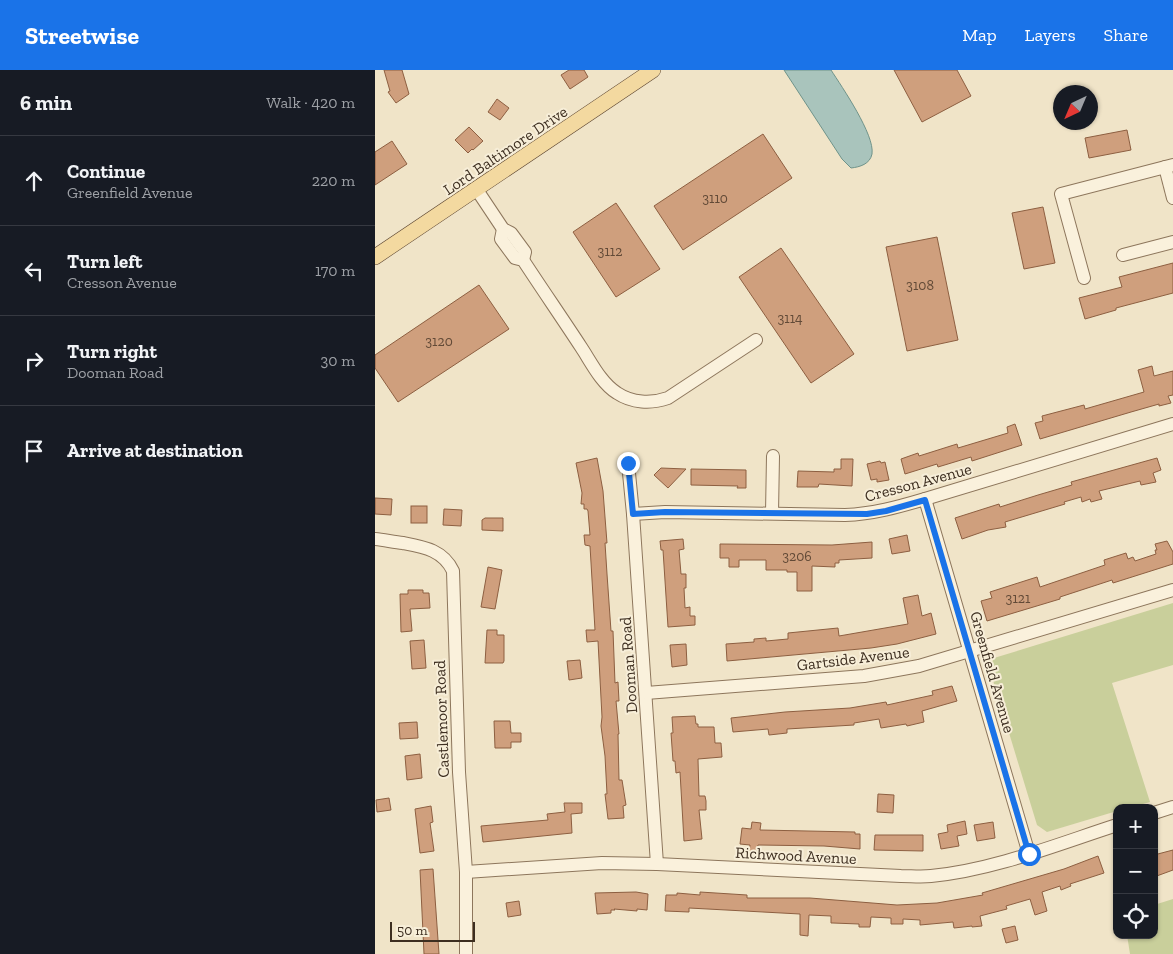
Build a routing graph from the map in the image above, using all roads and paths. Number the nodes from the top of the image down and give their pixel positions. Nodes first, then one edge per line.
1 (653, 70) edge
2 (1169, 166) edge
3 (477, 190) junction
4 (1173, 198) edge
5 (1173, 242) edge
6 (1123, 255) dead end
7 (375, 257) edge
8 (1083, 278) dead end
9 (756, 340) dead end
10 (1173, 424) edge
11 (773, 456) dead end
12 (628, 463) dead end
13 (925, 500) junction
14 (772, 513) junction
15 (633, 514) junction
16 (375, 539) edge
17 (1173, 590) edge
18 (969, 651) junction
19 (646, 693) junction
20 (1173, 806) edge
21 (1158, 812) edge
22 (1113, 826) edge
23 (1029, 854) junction
24 (657, 864) junction
25 (466, 872) junction
26 (466, 954) edge

1 - 3 main road, Lord Baltimore Drive
2 - 4 street
2 - 8 street
3 - 7 main road, Lord Baltimore Drive
3 - 9 street
5 - 6 street
10 - 13 street, Cresson Avenue
11 - 14 street
12 - 15 street, Dooman Road
13 - 14 street, Cresson Avenue
13 - 18 street, Greenfield Avenue
14 - 15 street, Cresson Avenue
15 - 19 street, Dooman Road
16 - 25 street, Castlemoor Road
17 - 18 street, Gartside Avenue
18 - 19 street, Gartside Avenue
18 - 23 street, Greenfield Avenue
19 - 24 street, Dooman Road
20 - 21 street
22 - 23 street, Richwood Avenue
23 - 24 street, Richwood Avenue
24 - 25 street, Richwood Avenue
25 - 26 street, Castlemoor Road

